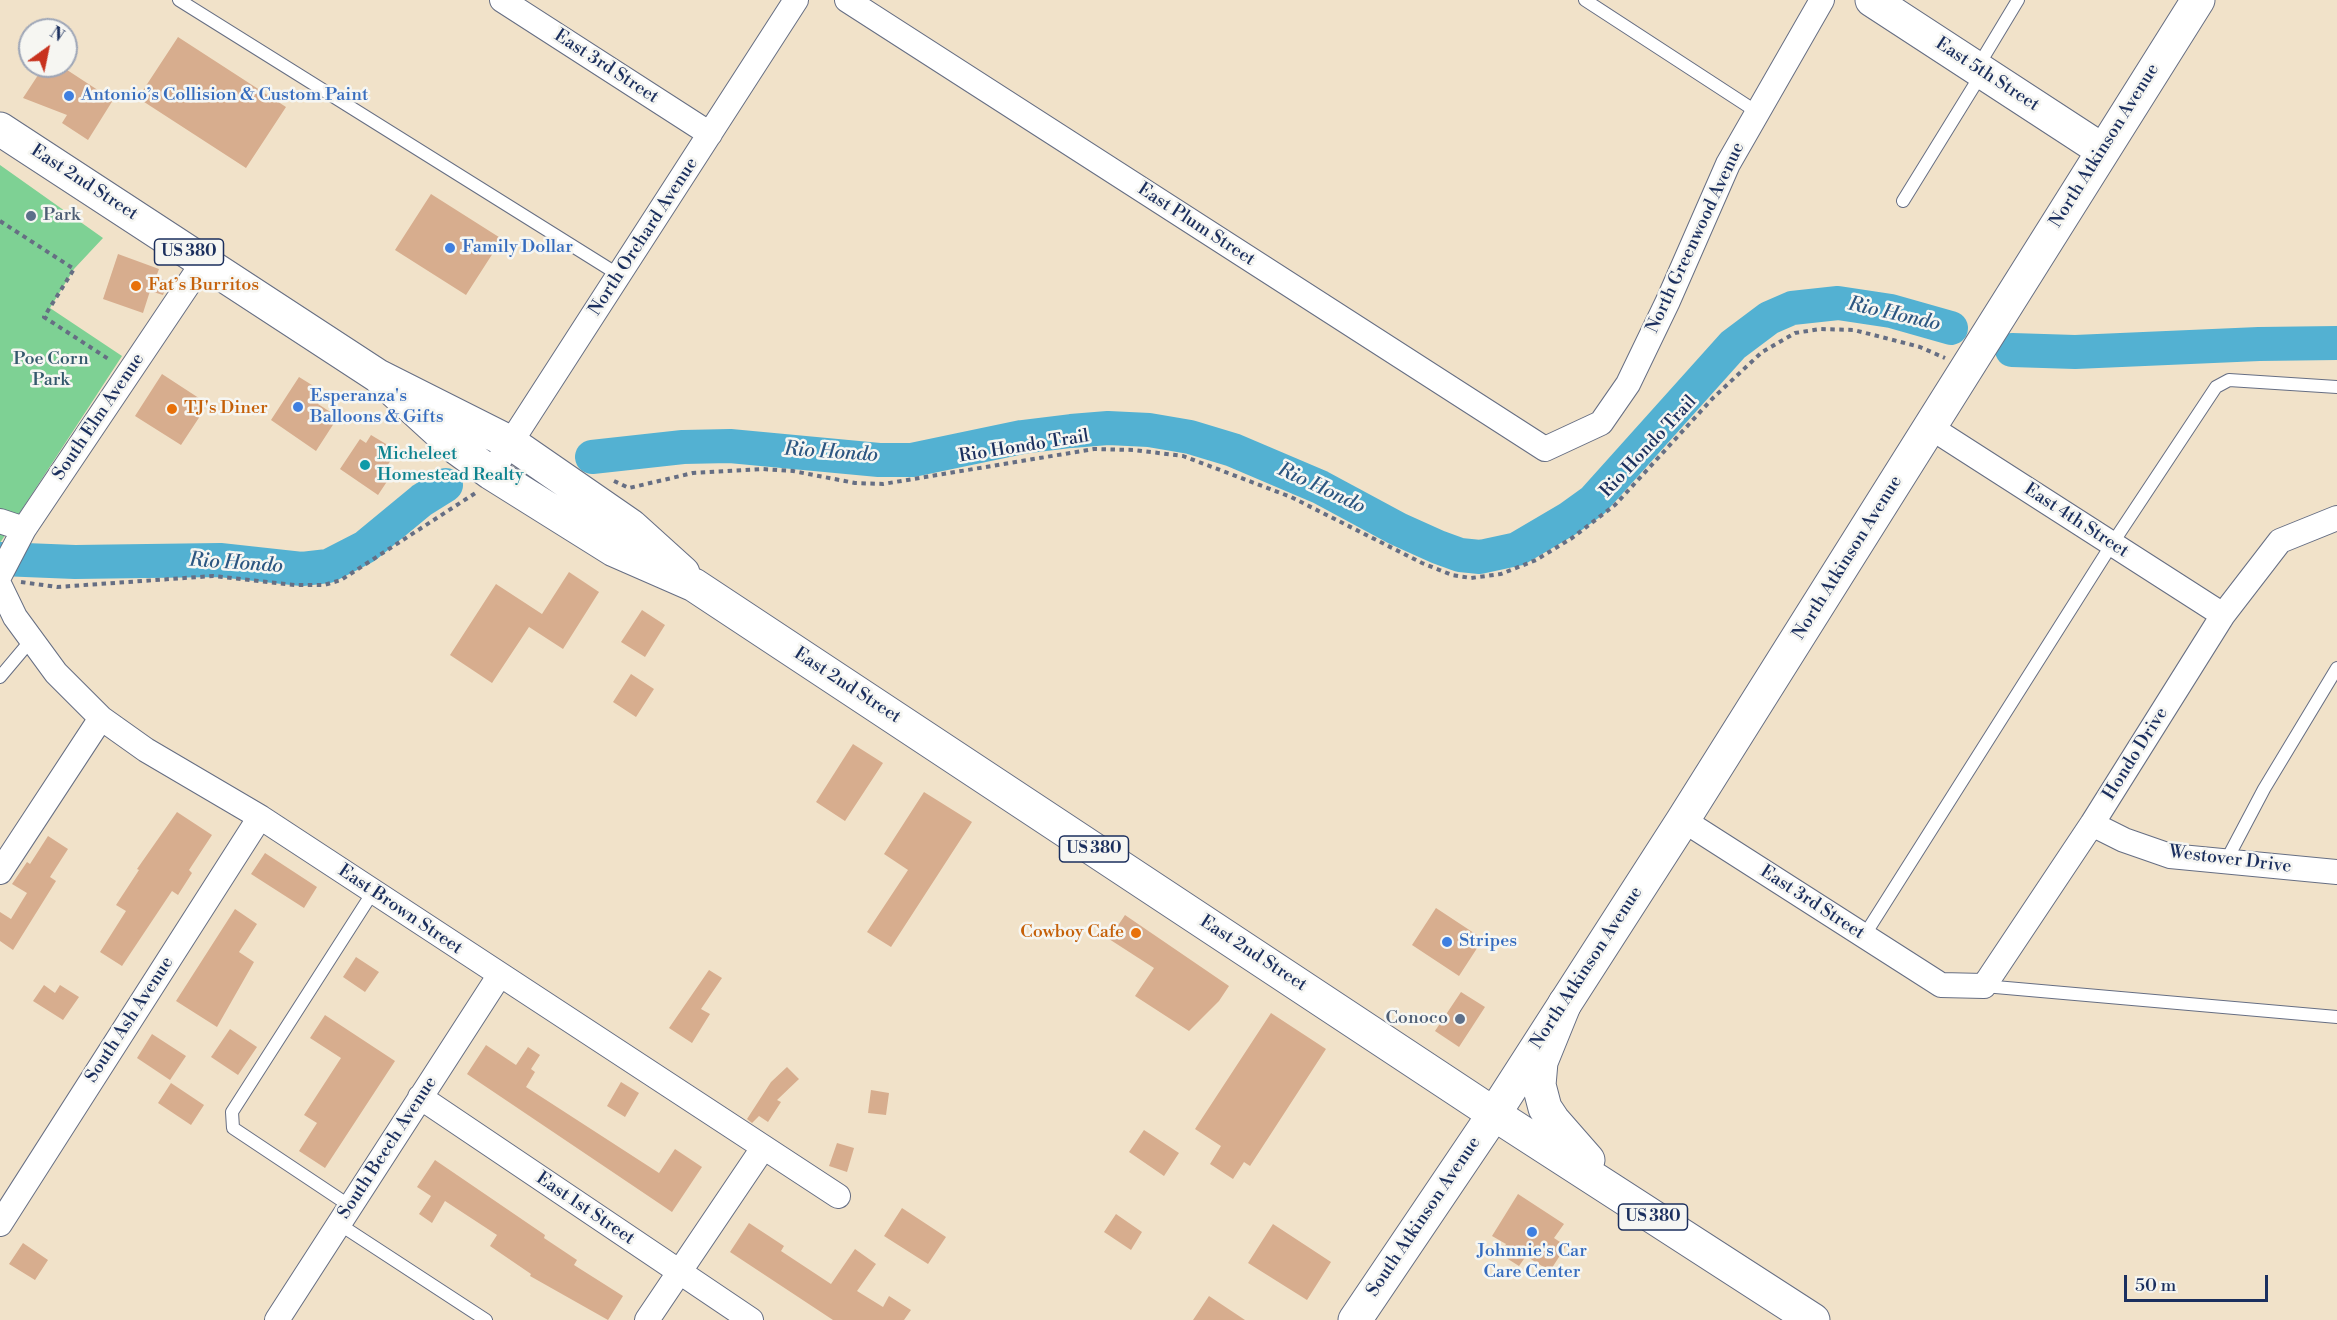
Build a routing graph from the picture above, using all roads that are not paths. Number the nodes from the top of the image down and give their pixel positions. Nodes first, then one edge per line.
1 (179, 0) edge
2 (502, 0) edge
3 (796, 0) edge
4 (847, 0) edge
5 (1585, 0) edge
6 (1822, 0) edge
7 (1872, 0) edge
8 (2018, 0) edge
9 (2198, 0) edge
10 (1980, 70) junction
11 (1757, 112) junction
12 (0, 129) edge
13 (710, 134) junction
14 (2102, 150) junction
15 (1903, 201) dead end
16 (204, 261) junction
17 (619, 275) junction
18 (378, 376) junction
19 (2337, 387) edge
20 (1930, 427) junction
21 (511, 443) junction
22 (1545, 449) joint
23 (502, 480) junction
24 (2337, 518) edge
25 (0, 521) edge
26 (20, 536) junction
27 (2112, 544) junction
28 (0, 575) edge
29 (694, 585) junction
30 (0, 586) edge
31 (2223, 615) junction
32 (32, 639) junction
33 (2337, 668) edge
34 (0, 677) edge
35 (101, 718) junction
36 (260, 817) junction
37 (1683, 820) junction
38 (2092, 824) junction
39 (2226, 861) junction
40 (0, 872) edge
41 (2337, 872) edge
42 (373, 892) junction
43 (1864, 936) junction
44 (499, 976) junction
45 (1984, 986) junction
46 (1565, 1003) junction
47 (2337, 1017) edge
48 (420, 1097) junction
49 (1494, 1114) junction
50 (763, 1148) junction
51 (838, 1196) dead end
52 (1634, 1205) junction
53 (344, 1215) junction
54 (0, 1224) edge
55 (679, 1272) junction
56 (277, 1320) edge
57 (486, 1320) edge
58 (647, 1320) edge
59 (751, 1320) edge
60 (1355, 1320) edge
61 (1814, 1320) edge

1 - 17 lane
2 - 13 street, East 3rd Street
3 - 13 street, North Orchard Avenue
4 - 22 street, East Plum Street
5 - 11 lane
6 - 11 street, North Greenwood Avenue
7 - 10 main road, East 5th Street
8 - 10 lane
9 - 14 main road, North Atkinson Avenue
10 - 14 main road, East 5th Street
10 - 15 lane
11 - 22 street, North Greenwood Avenue
12 - 16 main road, East 2nd Street / US 380
13 - 17 street, North Orchard Avenue
14 - 20 main road, North Atkinson Avenue
16 - 18 main road, East 2nd Street / US 380
16 - 26 street, South Elm Avenue
17 - 21 street, North Orchard Avenue
18 - 21 main road, East 2nd Street / US 380
18 - 23 main road, East 2nd Street / US 380
19 - 27 lane
20 - 27 street, East 4th Street
20 - 37 main road, North Atkinson Avenue
21 - 23 street, North Orchard Avenue
21 - 29 main road, East 2nd Street / US 380
23 - 29 main road, East 2nd Street / US 380
24 - 31 street, Hondo Drive
25 - 26 street
26 - 28 street, South Elm Avenue
27 - 31 street, East 4th Street
27 - 43 lane
29 - 49 main road, East 2nd Street / US 380
30 - 32 street, East Brown Street
31 - 38 street, Hondo Drive
32 - 34 lane
32 - 35 street, East Brown Street
33 - 39 lane
35 - 36 street, East Brown Street
35 - 40 street
36 - 42 street, East Brown Street
36 - 54 street, South Ash Avenue
37 - 43 street, East 3rd Street
37 - 46 main road, North Atkinson Avenue
38 - 39 street, Westover Drive
38 - 45 street, Hondo Drive
39 - 41 street, Westover Drive
42 - 44 street, East Brown Street
42 - 53 lane
43 - 45 street, East 3rd Street
44 - 48 street, South Beech Avenue
44 - 50 street, East Brown Street
45 - 47 lane
46 - 49 main road, North Atkinson Avenue
46 - 52 main road
48 - 53 street, South Beech Avenue
48 - 55 street, East 1st Street
49 - 52 main road, East 2nd Street / US 380
49 - 60 main road, South Atkinson Avenue
50 - 51 street, East Brown Street
50 - 55 street
52 - 61 main road, East 2nd Street / US 380
53 - 56 street, South Beech Avenue
53 - 57 lane
55 - 58 street
55 - 59 street, East 1st Street

